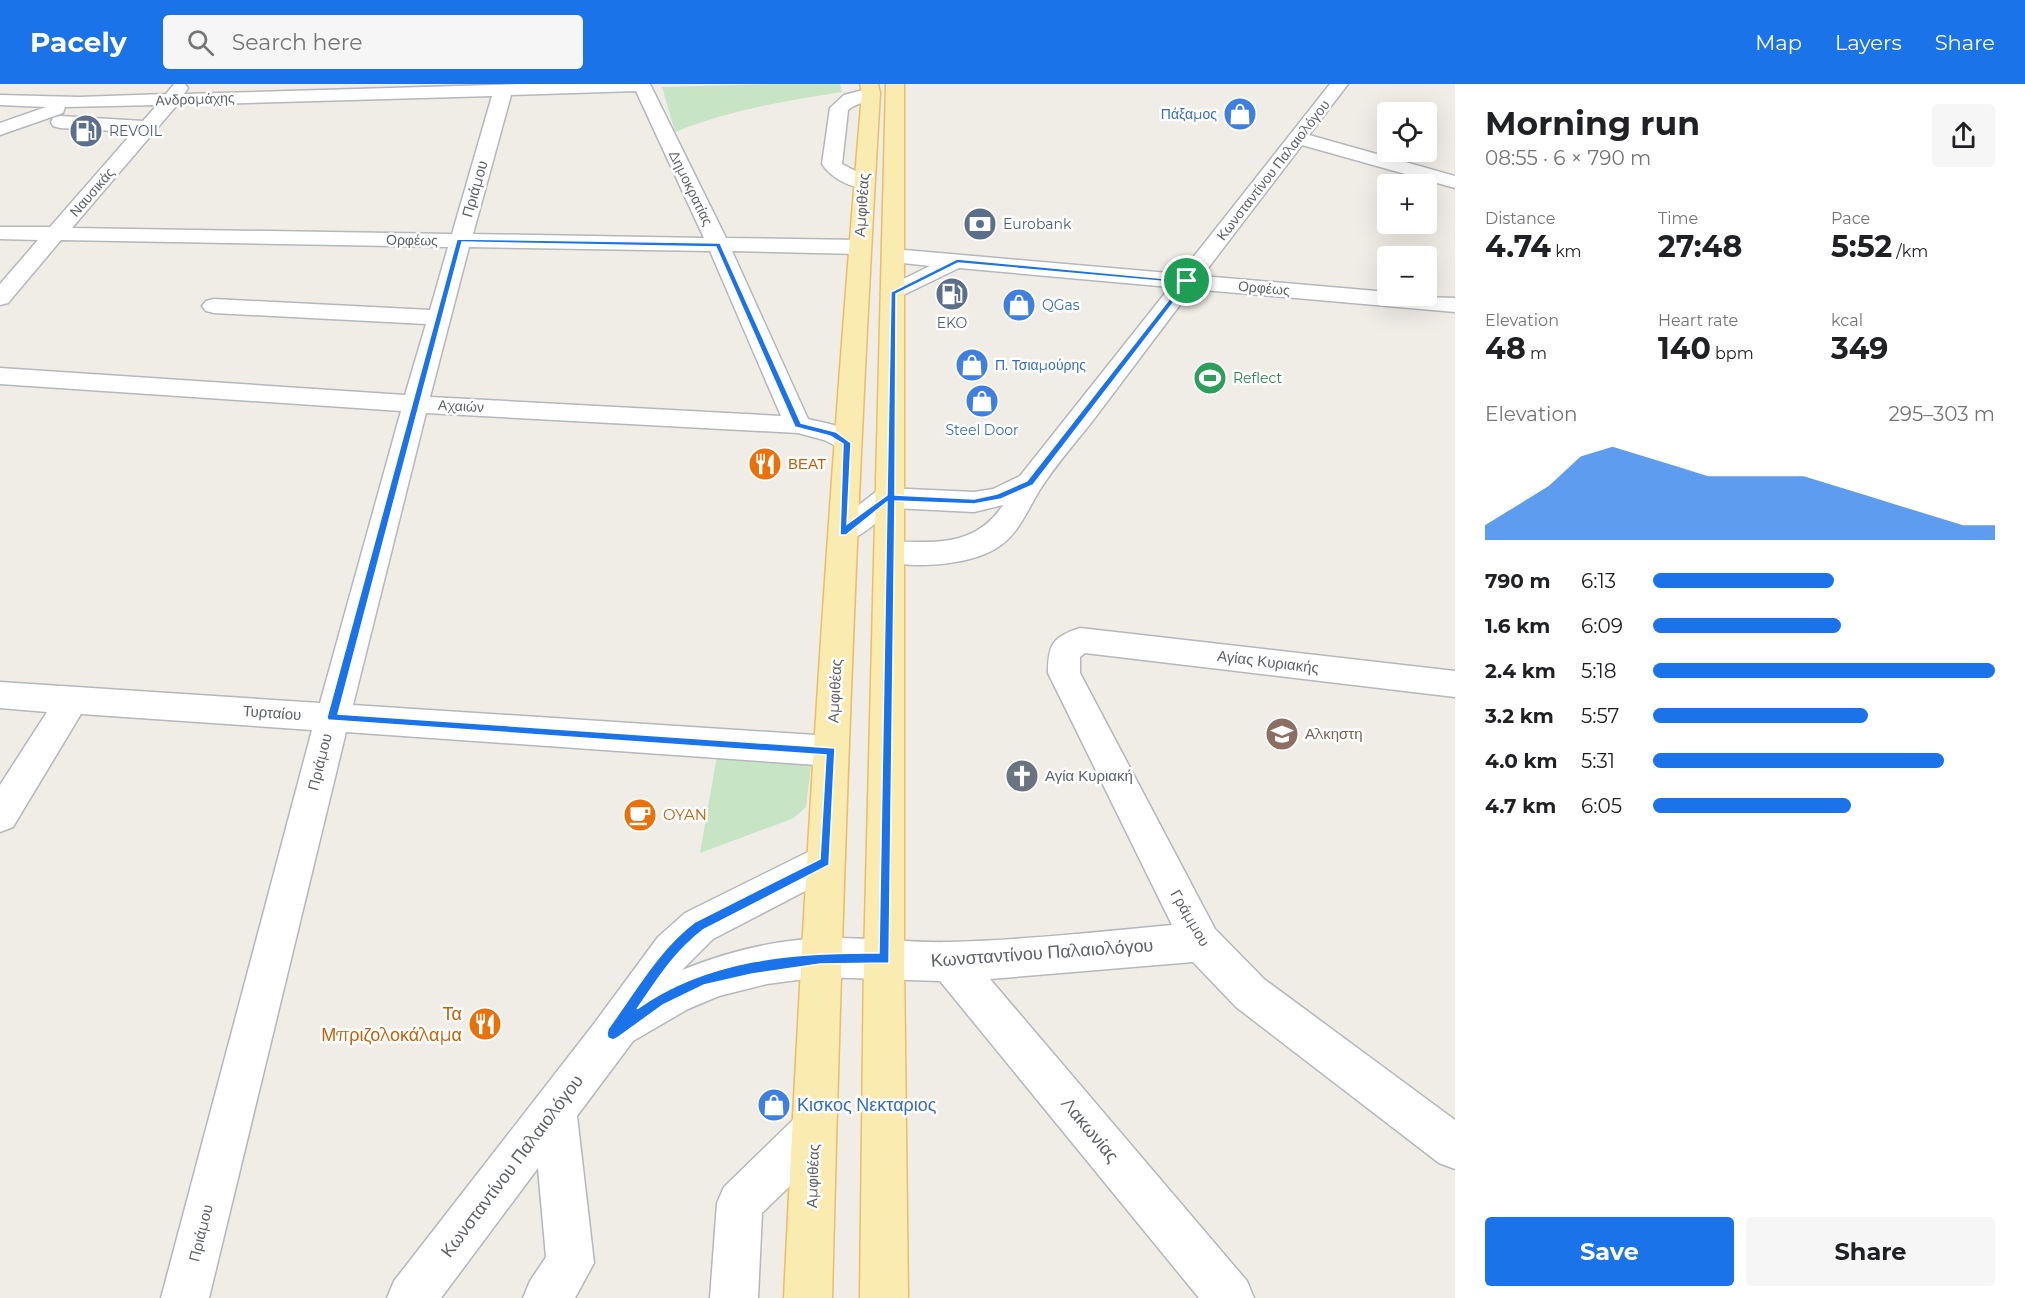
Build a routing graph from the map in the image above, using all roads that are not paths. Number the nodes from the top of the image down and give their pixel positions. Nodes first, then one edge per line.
1 (895, 84) edge
2 (1339, 84) edge
3 (641, 85) edge
4 (870, 88) edge
5 (503, 90) junction
6 (177, 92) edge
7 (0, 100) edge
8 (79, 102) junction
9 (27, 120) junction
10 (148, 127) junction
11 (0, 129) edge
12 (1297, 138) junction
13 (1455, 182) edge
14 (864, 183) junction
15 (0, 233) edge
16 (56, 234) junction
17 (460, 240) junction
18 (718, 245) junction
19 (859, 247) junction
20 (893, 256) junction
21 (957, 261) junction
22 (1187, 281) junction
23 (893, 293) junction
24 (0, 298) edge
25 (1455, 305) edge
26 (214, 306) dead end
27 (439, 318) junction
28 (0, 376) edge
29 (416, 404) junction
30 (798, 425) junction
31 (848, 443) junction
32 (1030, 483) junction
33 (891, 498) junction
34 (843, 532) junction
35 (890, 552) junction
36 (1080, 640) joint
37 (1455, 684) edge
38 (0, 695) edge
39 (72, 700) junction
40 (332, 717) junction
41 (831, 751) junction
42 (0, 816) edge
43 (825, 862) junction
44 (1201, 942) junction
45 (820, 958) junction
46 (884, 959) junction
47 (950, 962) junction
48 (613, 1034) junction
49 (555, 1110) junction
50 (814, 1131) junction
51 (1455, 1147) edge
52 (185, 1298) edge
53 (411, 1298) edge
54 (547, 1298) edge
55 (734, 1298) edge
56 (808, 1298) edge
57 (884, 1298) edge
58 (1230, 1298) edge

1 - 20 main road, Αμφιθέας
2 - 12 street, Κωνσταντίνου Παλαιολόγου
3 - 5 street, Ανδρομάχης
3 - 18 street, Δημοκρατίας
4 - 14 main road, Αμφιθέας
4 - 14 street
5 - 6 street, Ανδρομάχης
5 - 17 street, Πριάμου
6 - 8 street, Ανδρομάχης
6 - 10 street, Ναυσικάς
7 - 8 street, Ανδρομάχης
8 - 9 street
9 - 10 street
9 - 11 street
10 - 16 street, Ναυσικάς
12 - 13 street
12 - 22 street, Κωνσταντίνου Παλαιολόγου
14 - 19 main road, Αμφιθέας
15 - 16 street, Ορφέως
16 - 17 street, Ορφέως
16 - 24 street, Ναυσικάς
17 - 18 street, Ορφέως
17 - 27 street, Πριάμου
18 - 19 street, Ορφέως
18 - 30 street, Δημοκρατίας
19 - 31 main road, Αμφιθέας
20 - 21 street, Ορφέως
20 - 23 main road, Αμφιθέας
21 - 22 street, Ορφέως
21 - 23 street
22 - 25 street, Ορφέως
22 - 32 street, Κωνσταντίνου Παλαιολόγου
23 - 33 main road, Αμφιθέας
26 - 27 street
27 - 29 street, Πριάμου
28 - 29 street, Αχαιών
29 - 30 street, Αχαιών
29 - 40 street, Πριάμου
30 - 31 street, Αχαιών
31 - 34 main road, Αμφιθέας
32 - 33 street, Κωνσταντίνου Παλαιολόγου
32 - 35 street, Κωνσταντίνου Παλαιολόγου
33 - 34 street
33 - 35 main road, Αμφιθέας
34 - 41 main road, Αμφιθέας
35 - 46 main road, Αμφιθέας
36 - 37 street, Αγίας Κυριακής
36 - 44 street, Γράμμου
38 - 39 street, Τυρταίου
39 - 40 street, Τυρταίου
39 - 42 street
40 - 41 street, Τυρταίου
40 - 52 street, Πριάμου
41 - 43 main road, Αμφιθέας
43 - 45 main road, Αμφιθέας
43 - 48 street, Κωνσταντίνου Παλαιολόγου
44 - 47 street, Κωνσταντίνου Παλαιολόγου
44 - 51 street, Γράμμου
45 - 46 street, Κωνσταντίνου Παλαιολόγου
45 - 48 street, Κωνσταντίνου Παλαιολόγου
45 - 50 main road, Αμφιθέας
46 - 47 street, Κωνσταντίνου Παλαιολόγου
46 - 57 main road, Αμφιθέας
47 - 58 street, Λακωνίας
48 - 49 street, Κωνσταντίνου Παλαιολόγου
49 - 53 street, Κωνσταντίνου Παλαιολόγου
49 - 54 street
50 - 55 street
50 - 56 main road, Αμφιθέας

